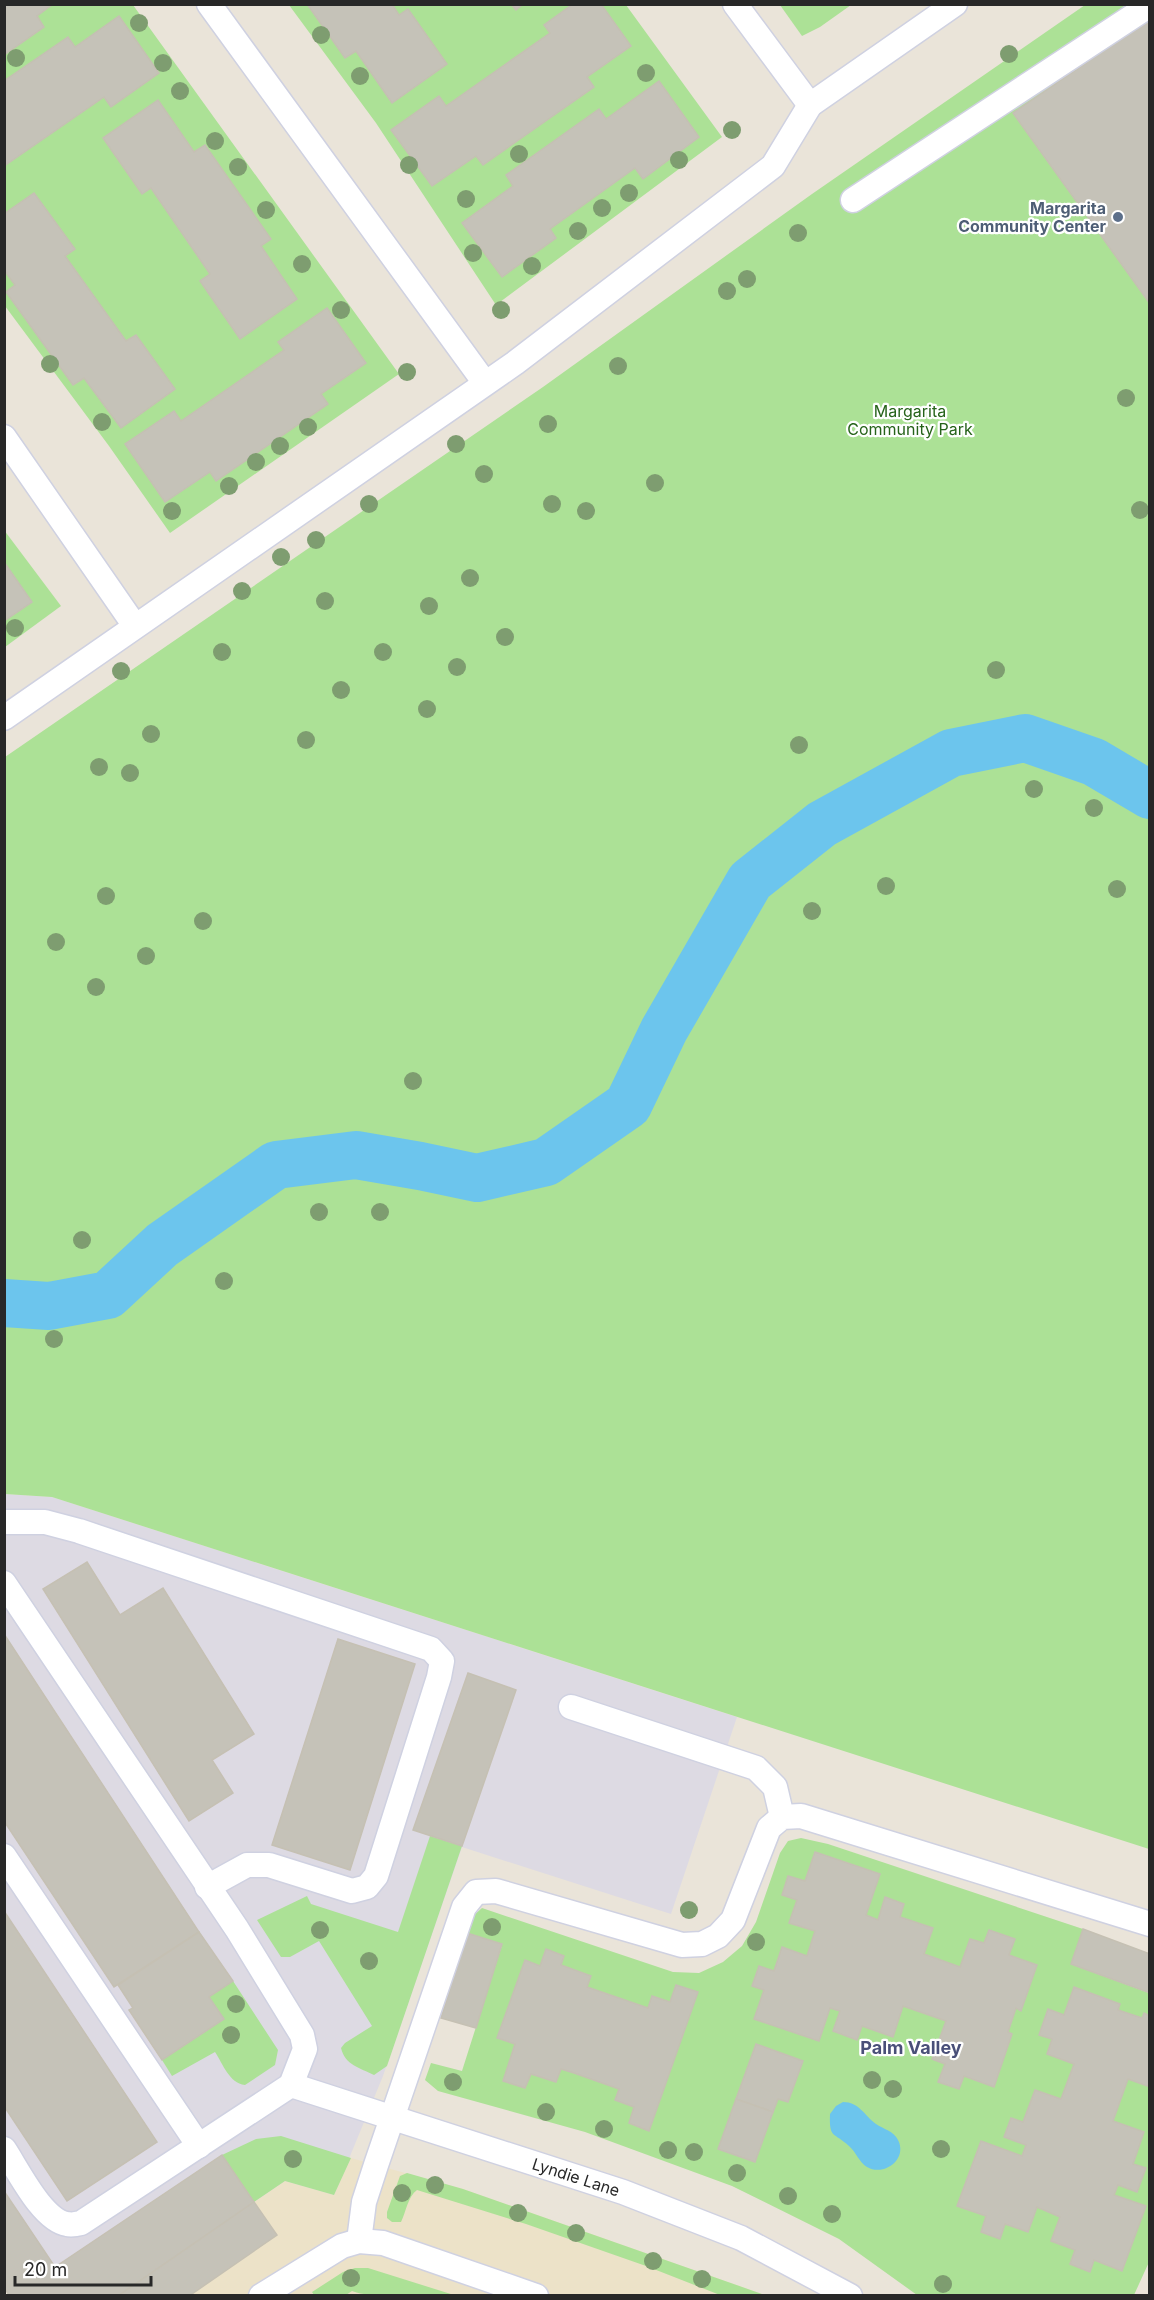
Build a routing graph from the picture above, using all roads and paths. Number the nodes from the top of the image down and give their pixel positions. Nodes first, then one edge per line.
1 (210, 4) edge
2 (735, 4) edge
3 (955, 4) edge
4 (1149, 4) edge
5 (810, 105) junction
6 (853, 200) dead end
7 (485, 383) junction
8 (4, 437) edge
9 (135, 626) junction
10 (4, 718) edge
11 (4, 1522) edge
12 (4, 1583) edge
13 (571, 1707) dead end
14 (782, 1817) junction
15 (4, 1856) edge
16 (207, 1887) junction
17 (1149, 1924) edge
18 (291, 2085) junction
19 (391, 2116) junction
20 (199, 2146) junction
21 (4, 2149) edge
22 (359, 2241) junction
23 (261, 2295) edge
24 (536, 2295) edge
25 (850, 2295) edge

1 - 7 lane
2 - 5 lane
3 - 5 lane
4 - 6 lane
5 - 7 lane
7 - 9 lane
8 - 9 lane
9 - 10 lane
11 - 16 lane
12 - 16 lane
13 - 14 lane
14 - 17 lane
14 - 19 lane
15 - 20 lane
16 - 18 lane
18 - 19 lane, Lyndie Lane
18 - 20 lane
19 - 22 lane
19 - 25 lane, Lyndie Lane
20 - 21 lane
22 - 23 lane
22 - 24 lane

